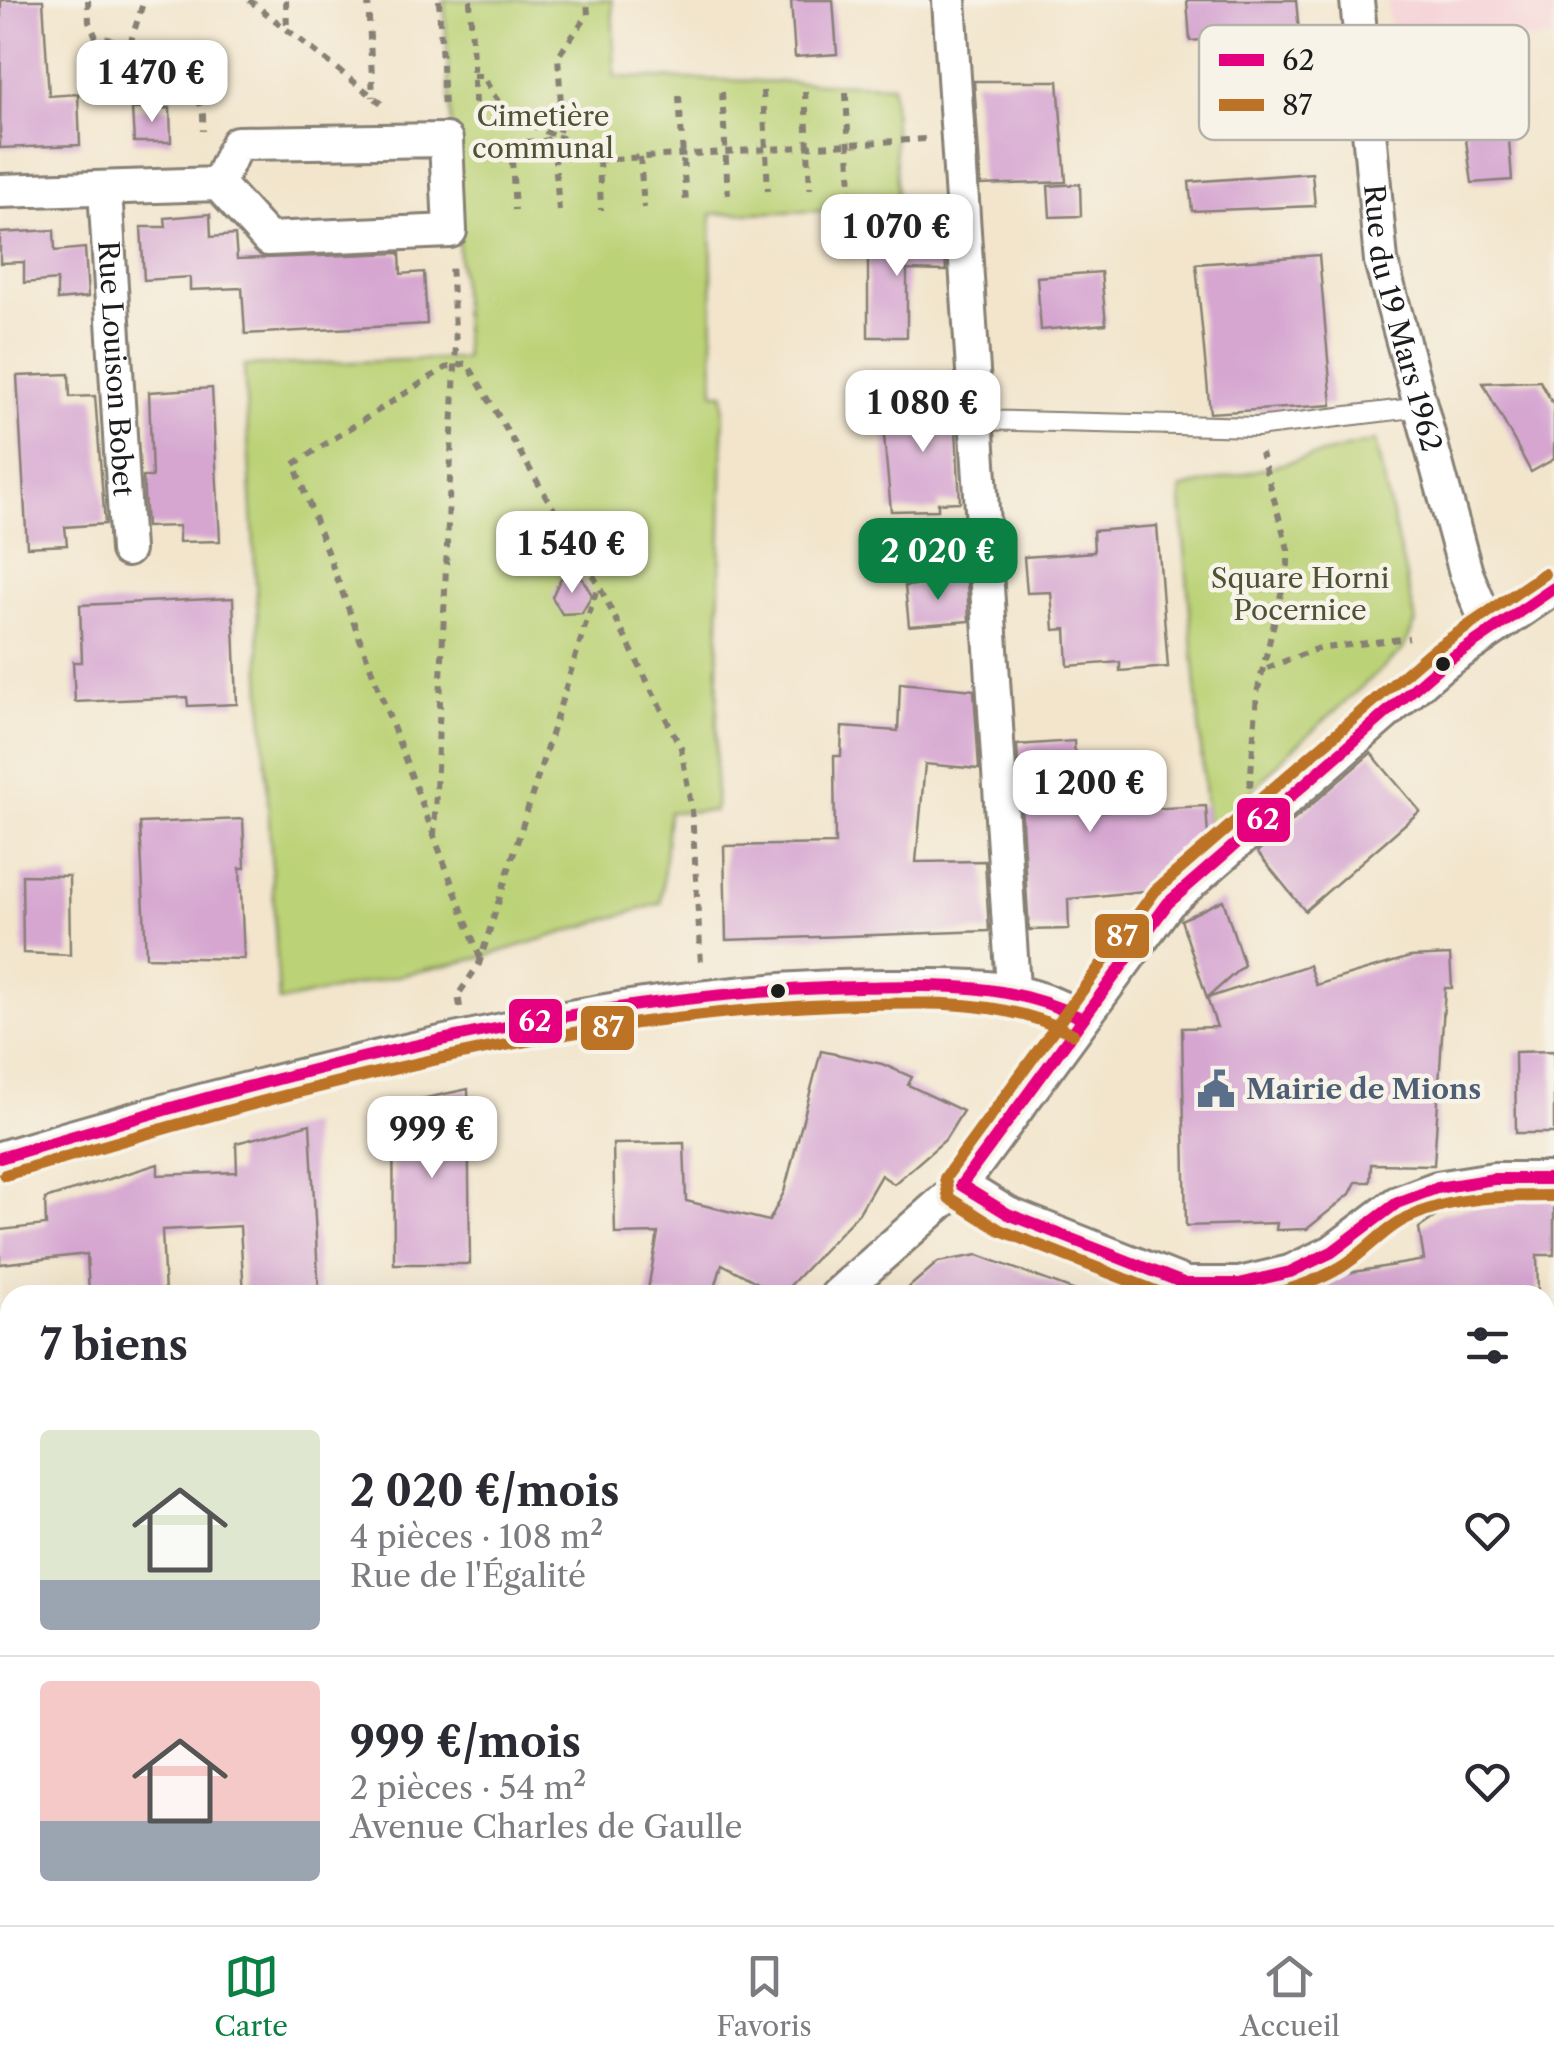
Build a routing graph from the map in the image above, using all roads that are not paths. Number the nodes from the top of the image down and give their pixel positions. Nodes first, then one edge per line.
1 (948, 0) edge
2 (1357, 0) edge
3 (1359, 25) edge
4 (1370, 140) edge
5 (218, 184) junction
6 (105, 189) junction
7 (0, 190) edge
8 (1421, 406) junction
9 (975, 420) junction
10 (127, 550) dead end
11 (1554, 588) edge
12 (1490, 628) junction
13 (1012, 988) junction
14 (1080, 1018) junction
15 (0, 1158) edge
16 (1554, 1179) edge
17 (960, 1185) junction
18 (847, 1285) edge

1 - 9 street
2 - 3 street, Rue du 19 Mars 1962
4 - 8 street, Rue du 19 Mars 1962
5 - 5 street
5 - 6 street
6 - 7 street
6 - 10 street, Rue Louison Bobet
8 - 9 lane
8 - 12 street, Rue du 19 Mars 1962
9 - 13 street
11 - 12 street
12 - 14 street
13 - 14 street
13 - 15 street
14 - 17 street
16 - 17 street
17 - 18 street

